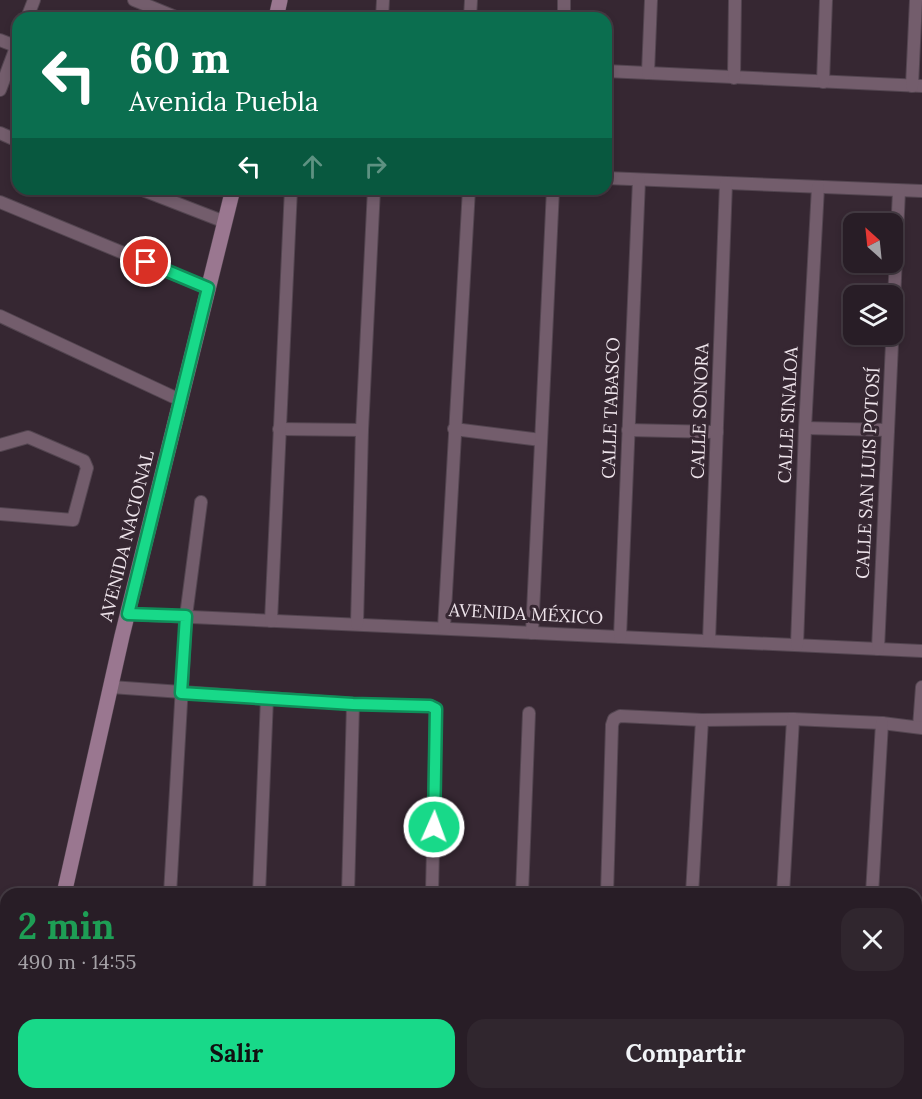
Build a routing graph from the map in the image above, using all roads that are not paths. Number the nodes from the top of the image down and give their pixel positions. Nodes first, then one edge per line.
1 (134, 0) edge
2 (651, 0) edge
3 (735, 0) edge
4 (826, 0) edge
5 (916, 0) edge
6 (163, 12) edge
7 (12, 60) edge
8 (612, 71) edge
9 (648, 73) junction
10 (734, 78) junction
11 (823, 82) junction
12 (917, 86) edge
13 (0, 90) edge
14 (612, 178) edge
15 (639, 180) junction
16 (726, 183) junction
17 (818, 187) junction
18 (899, 190) junction
19 (922, 191) edge
20 (155, 195) edge
21 (232, 195) edge
22 (291, 195) edge
23 (374, 195) edge
24 (469, 195) edge
25 (553, 195) edge
26 (0, 202) edge
27 (225, 222) junction
28 (208, 288) junction
29 (0, 316) edge
30 (180, 400) junction
31 (805, 428) junction
32 (279, 429) junction
33 (454, 429) junction
34 (362, 430) junction
35 (628, 430) junction
36 (888, 430) junction
37 (717, 432) junction
38 (541, 440) junction
39 (0, 444) edge
40 (201, 502) dead end
41 (0, 514) edge
42 (128, 614) junction
43 (186, 616) junction
44 (271, 621) junction
45 (357, 624) junction
46 (444, 628) junction
47 (532, 633) junction
48 (621, 637) junction
49 (709, 641) junction
50 (797, 645) junction
51 (878, 649) junction
52 (922, 651) edge
53 (111, 687) junction
54 (922, 687) edge
55 (181, 693) junction
56 (267, 698) junction
57 (353, 704) junction
58 (530, 713) dead end
59 (793, 719) junction
60 (702, 720) junction
61 (882, 723) junction
62 (921, 728) edge
63 (65, 888) edge
64 (170, 888) edge
65 (260, 888) edge
66 (348, 888) edge
67 (432, 888) edge
68 (522, 888) edge
69 (607, 888) edge
70 (692, 888) edge
71 (783, 888) edge
72 (872, 888) edge

1 - 6 street
2 - 9 street
3 - 10 street
4 - 11 street
5 - 12 street
7 - 13 street
8 - 9 street
9 - 10 street
10 - 11 street
11 - 12 street
14 - 15 street
15 - 16 street
15 - 35 street, CALLE TABASCO
16 - 17 street
16 - 37 street, CALLE SONORA
17 - 18 street
17 - 31 street, CALLE SINALOA
18 - 19 street
18 - 36 street, CALLE SAN LUIS POTOSÍ
20 - 27 street
21 - 27 main road, AVENIDA NACIONAL
22 - 32 street
23 - 34 street
24 - 33 street
25 - 38 street
26 - 28 street
27 - 28 main road, AVENIDA NACIONAL
28 - 30 main road, AVENIDA NACIONAL
29 - 30 street
30 - 42 main road, AVENIDA NACIONAL
31 - 36 street
31 - 50 street, CALLE SINALOA
32 - 34 street
32 - 44 street
33 - 38 street
33 - 46 street
34 - 45 street
35 - 37 street
35 - 48 street, CALLE TABASCO
36 - 51 street, CALLE SAN LUIS POTOSÍ
37 - 49 street, CALLE SONORA
38 - 47 street
39 - 41 street
40 - 43 street
42 - 43 street, AVENIDA MÉXICO
42 - 53 main road, AVENIDA NACIONAL
43 - 44 street, AVENIDA MÉXICO
43 - 55 street
44 - 45 street, AVENIDA MÉXICO
45 - 46 street, AVENIDA MÉXICO
46 - 47 street, AVENIDA MÉXICO
47 - 48 street, AVENIDA MÉXICO
48 - 49 street, AVENIDA MÉXICO
49 - 50 street, AVENIDA MÉXICO
50 - 51 street, AVENIDA MÉXICO
51 - 52 street, AVENIDA MÉXICO
53 - 55 street
53 - 63 main road, AVENIDA NACIONAL
54 - 62 street
55 - 56 street
55 - 64 street
56 - 57 street
56 - 65 street
57 - 66 street
57 - 67 street
58 - 68 street
59 - 60 street
59 - 61 street
59 - 71 street
60 - 69 street
60 - 70 street
61 - 62 street
61 - 72 street

